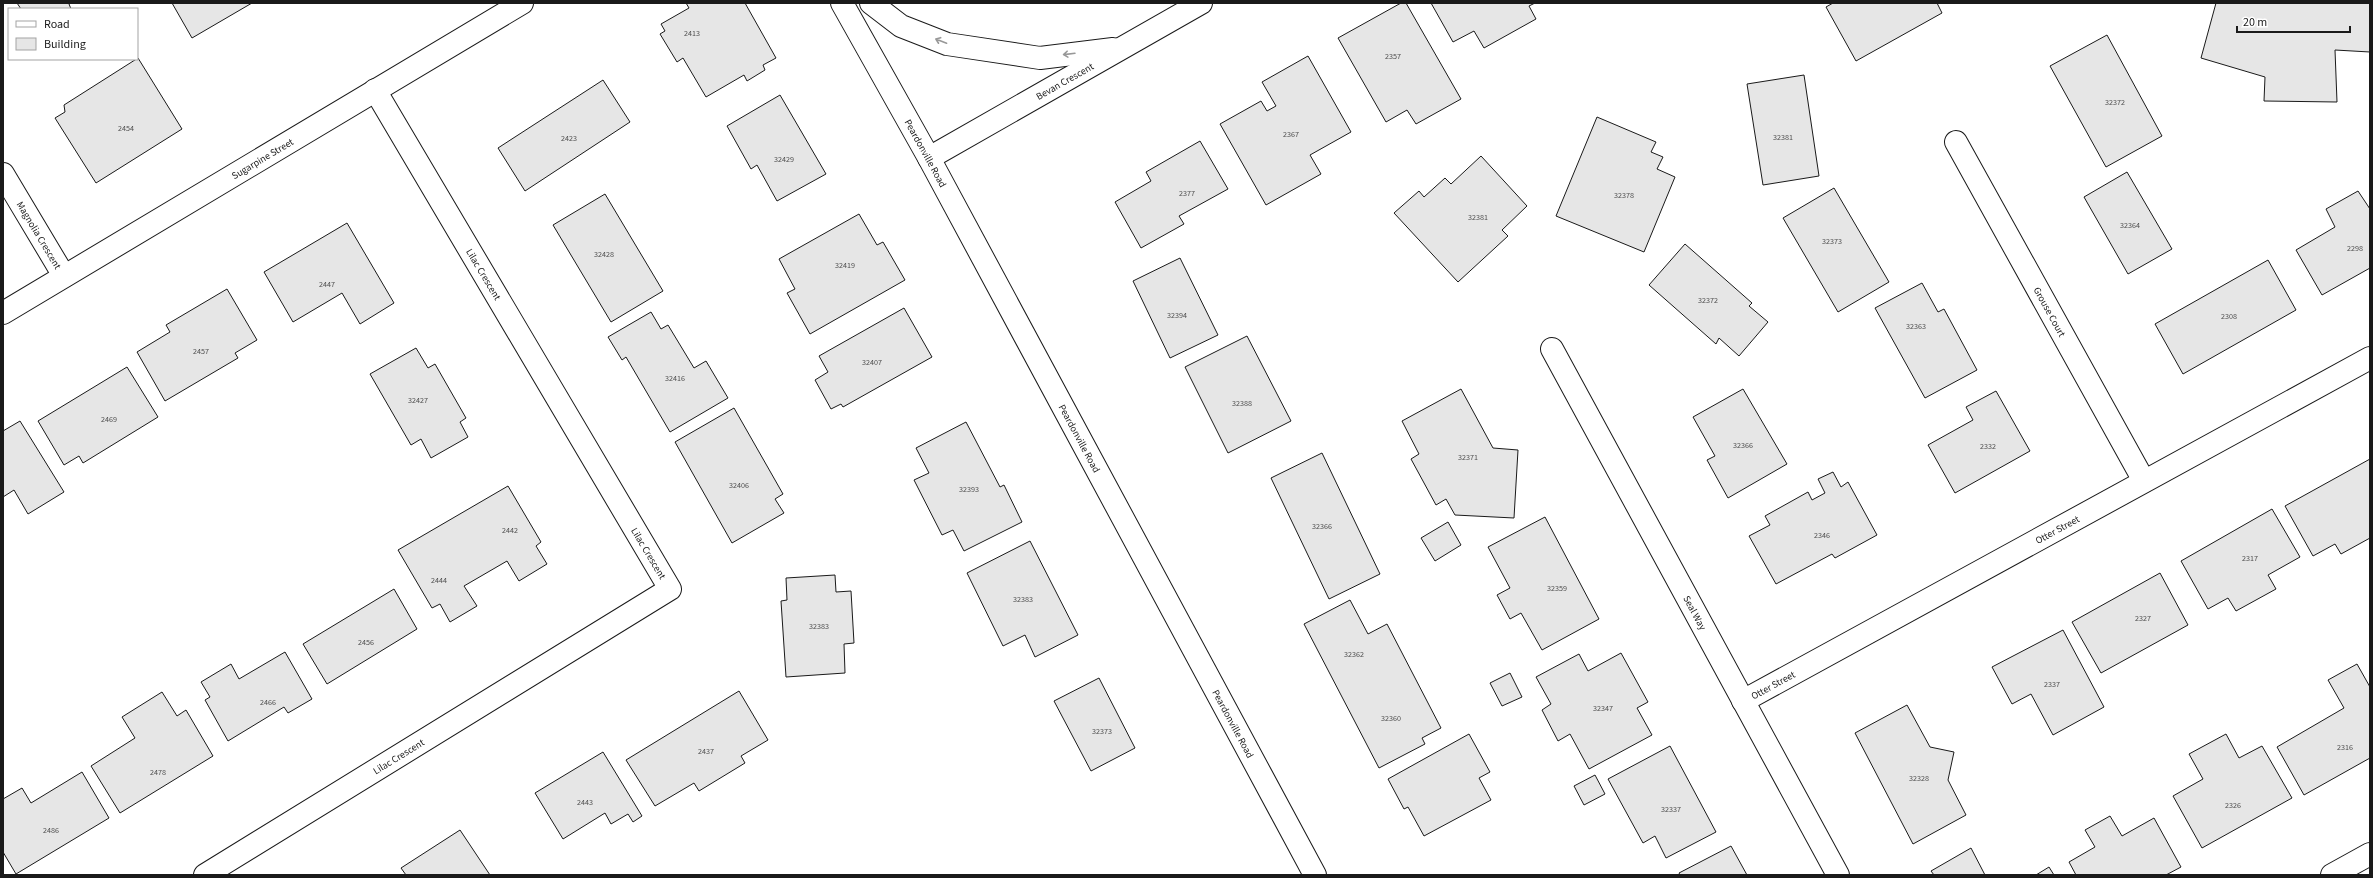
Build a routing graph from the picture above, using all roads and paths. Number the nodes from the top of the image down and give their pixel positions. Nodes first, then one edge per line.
1 (522, 3) edge
2 (842, 3) edge
3 (871, 3) edge
4 (1201, 3) edge
5 (1122, 48) junction
6 (375, 90) junction
7 (1956, 142) dead end
8 (929, 158) junction
9 (3, 174) edge
10 (64, 276) junction
11 (3, 313) edge
12 (1552, 349) dead end
13 (2370, 358) edge
14 (2144, 481) junction
15 (1743, 701) junction
16 (2370, 854) edge
17 (206, 875) edge
18 (1315, 875) edge
19 (1838, 875) edge
20 (2332, 875) edge

1 - 6 street, Sugarpine Street
2 - 8 street, Peardonville Road
5 -> 3 street
4 - 5 street, Bevan Crescent
5 - 8 street, Bevan Crescent
6 - 10 street, Sugarpine Street
6 - 17 street, Lilac Crescent
7 - 14 street, Grouse Court
8 - 18 street, Peardonville Road
9 - 10 street, Magnolia Crescent
10 - 11 street, Sugarpine Street
12 - 15 street, Seal Way
13 - 14 street, Otter Street
14 - 15 street, Otter Street
15 - 19 street, Seal Way
16 - 20 street

